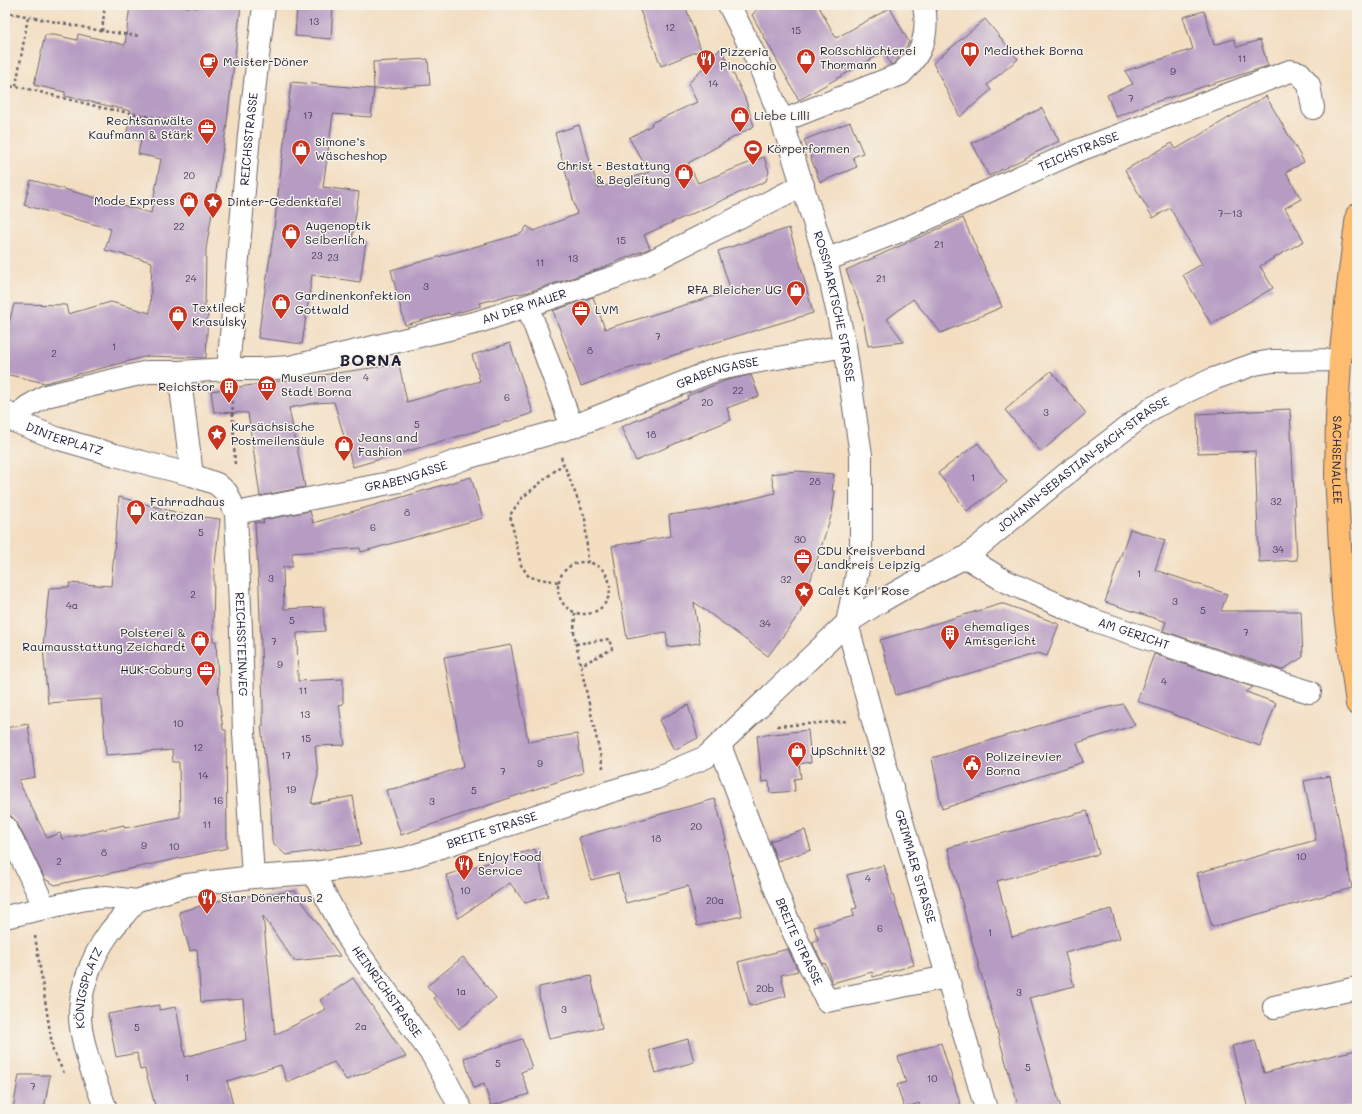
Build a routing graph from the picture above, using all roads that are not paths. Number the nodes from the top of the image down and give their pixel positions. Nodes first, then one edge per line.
1 (264, 5) edge
2 (729, 5) edge
3 (924, 5) edge
4 (1313, 108) dead end
5 (782, 121) junction
6 (803, 185) junction
7 (1357, 215) edge
8 (826, 260) junction
9 (528, 307) junction
10 (845, 346) junction
11 (1340, 360) junction
12 (228, 369) junction
13 (179, 372) junction
14 (10, 416) edge
15 (572, 427) junction
16 (192, 475) junction
17 (236, 513) junction
18 (966, 557) junction
19 (847, 623) junction
20 (1310, 692) dead end
21 (1357, 704) edge
22 (720, 745) junction
23 (5, 827) edge
24 (313, 873) junction
25 (253, 877) junction
26 (136, 901) junction
27 (38, 909) junction
28 (5, 917) edge
29 (947, 977) junction
30 (1357, 988) edge
31 (1274, 1007) dead end
32 (106, 1109) edge
33 (461, 1109) edge
34 (986, 1109) edge

1 - 12 street, REICHSSTRASSE
2 - 5 street, ROSSMARKTSCHE STRASSE
3 - 5 street
4 - 8 street, TEICHSTRASSE
5 - 6 street, ROSSMARKTSCHE STRASSE
6 - 8 street, ROSSMARKTSCHE STRASSE
6 - 9 street, AN DER MAUER
7 - 11 main road, SACHSENALLEE
8 - 10 street, ROSSMARKTSCHE STRASSE
9 - 12 street, AN DER MAUER
9 - 15 street
10 - 15 street, GRABENGASSE
10 - 19 street, ROSSMARKTSCHE STRASSE
11 - 18 street, JOHANN-SEBASTIAN-BACH-STRASSE
11 - 21 main road, SACHSENALLEE
12 - 13 street, DINTERPLATZ
13 - 14 street, DINTERPLATZ
13 - 16 street
14 - 16 street, DINTERPLATZ
15 - 17 street, GRABENGASSE
16 - 17 street, DINTERPLATZ
17 - 25 street, REICHSSTEINWEG
18 - 19 street, JOHANN-SEBASTIAN-BACH-STRASSE
18 - 20 street, AM GERICHT
19 - 22 street, BREITE STRASSE
19 - 29 street, GRIMMAER STRASSE
22 - 24 street, BREITE STRASSE
22 - 29 street, BREITE STRASSE
23 - 27 street
24 - 25 street, BREITE STRASSE
24 - 33 street, HEINRICHSTRASSE
25 - 26 street
26 - 27 street
26 - 32 street, KÖNIGSPLATZ
27 - 28 street
29 - 34 street, GRIMMAER STRASSE
30 - 31 street

